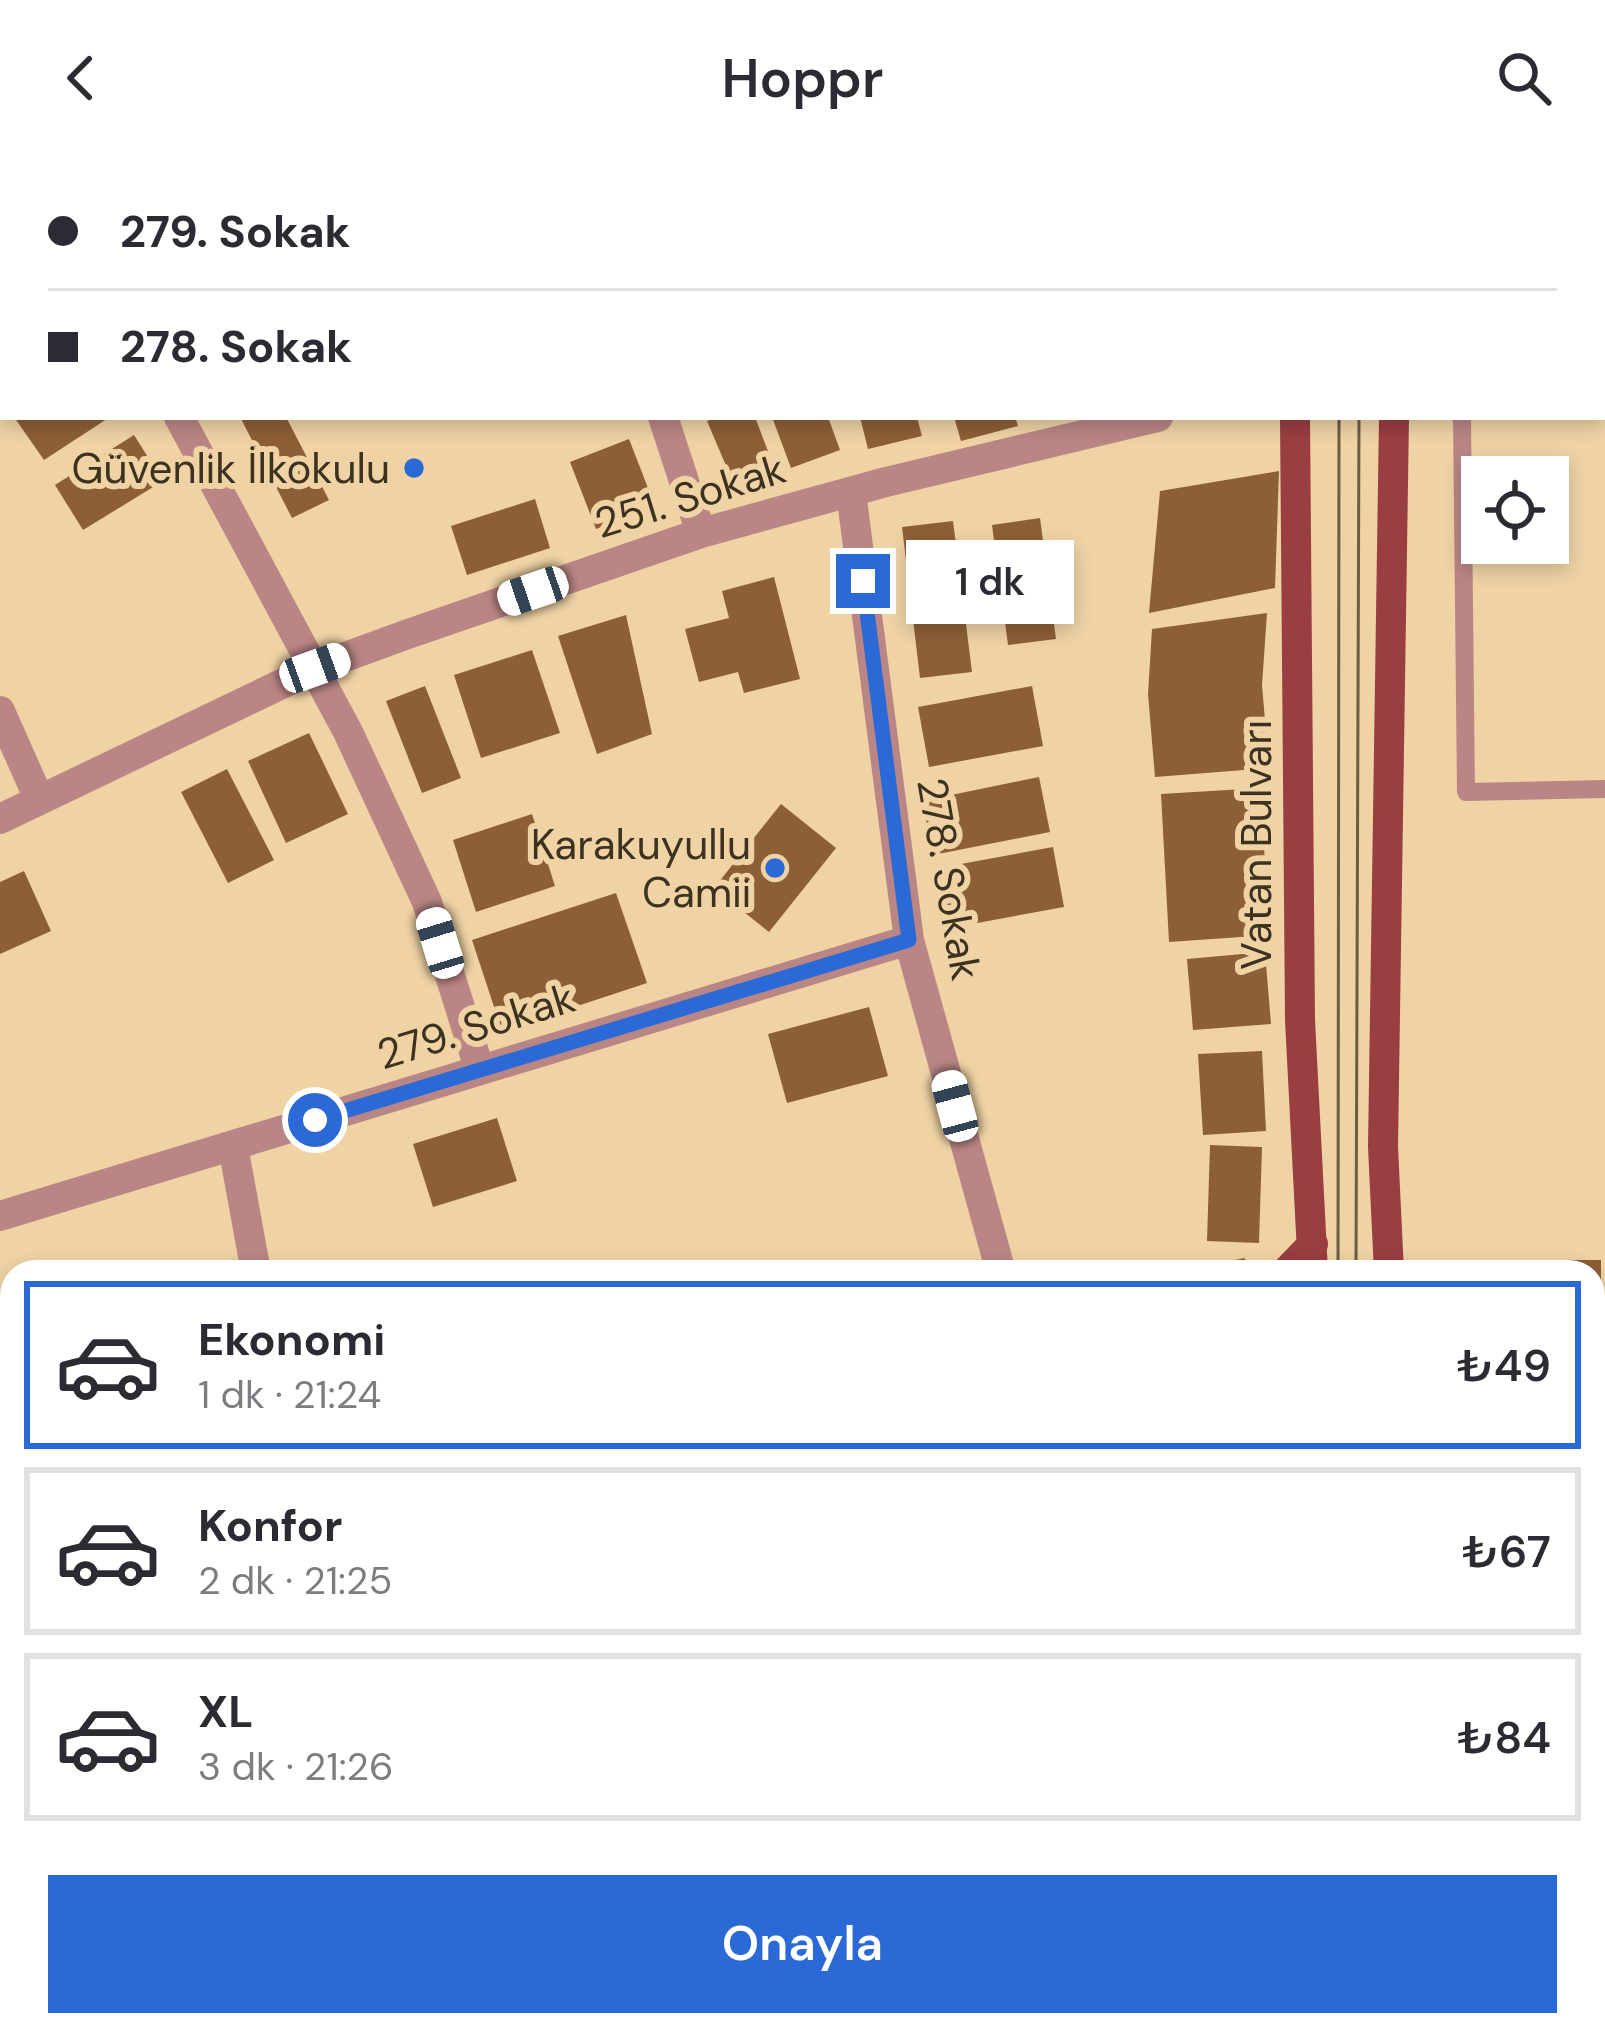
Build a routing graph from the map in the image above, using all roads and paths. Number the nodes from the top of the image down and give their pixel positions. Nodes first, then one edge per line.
1 (181, 420) edge
2 (664, 420) edge
3 (1146, 420) edge
4 (1295, 420) edge
5 (1394, 420) edge
6 (1462, 420) edge
7 (851, 492) junction
8 (701, 533) junction
9 (315, 668) junction
10 (0, 711) edge
11 (1605, 789) edge
12 (39, 800) junction
13 (0, 819) edge
14 (909, 940) junction
15 (479, 1067) junction
16 (233, 1146) junction
17 (0, 1216) edge
18 (1313, 1258) edge
19 (254, 1260) edge
20 (998, 1260) edge
21 (1388, 1260) edge

1 - 9 street
2 - 8 street
3 - 7 street, 251. Sokak
4 - 18 main road, Vatan Bulvarı
5 - 21 main road
6 - 11 lane
7 - 8 street, 251. Sokak
7 - 14 street, 278. Sokak
8 - 9 street, 251. Sokak
9 - 12 street, 251. Sokak
9 - 15 street
10 - 12 street
12 - 13 street, 251. Sokak
14 - 15 street, 279. Sokak
14 - 20 street, 278. Sokak
15 - 16 street, 279. Sokak
16 - 17 street, 279. Sokak
16 - 19 street

